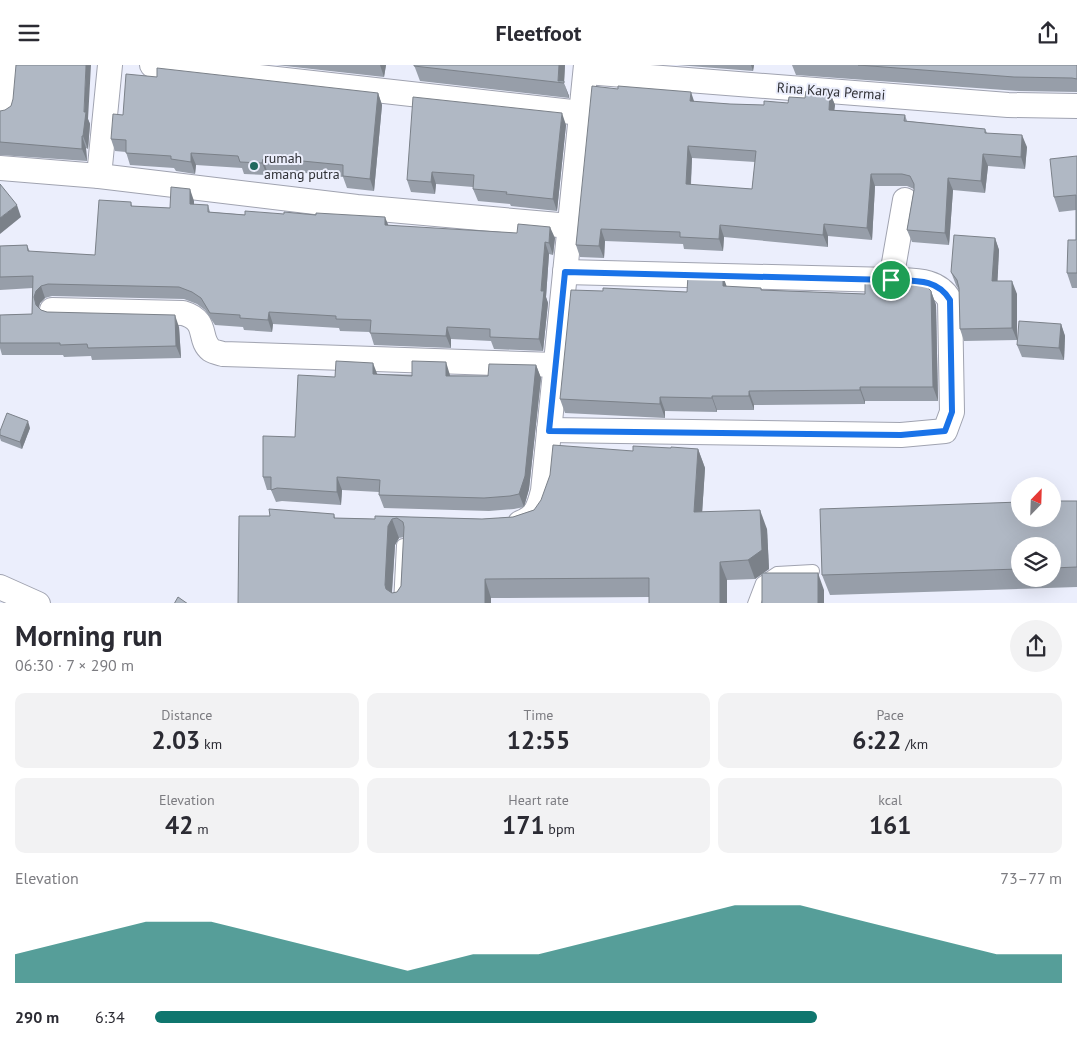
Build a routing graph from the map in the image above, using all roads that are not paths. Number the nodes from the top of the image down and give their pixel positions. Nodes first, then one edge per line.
1 (7, 65) edge
2 (110, 65) edge
3 (152, 65) edge
4 (586, 68) edge
5 (1077, 106) edge
6 (4, 110) edge
7 (581, 113) junction
8 (0, 168) edge
9 (99, 176) junction
10 (905, 199) dead end
11 (570, 226) junction
12 (565, 272) junction
13 (891, 280) junction
14 (52, 309) dead end
15 (556, 365) junction
16 (549, 431) junction
17 (498, 524) edge
18 (403, 545) edge
19 (813, 571) edge
20 (0, 587) edge
21 (38, 603) edge
22 (400, 603) edge
23 (754, 603) edge

1 - 6 street
2 - 9 street
3 - 7 street
4 - 5 street, Rina Karya Permai
4 - 7 street
7 - 11 street
8 - 9 street
9 - 11 street
10 - 13 street
11 - 12 street
12 - 13 street
12 - 15 street
13 - 16 street
14 - 15 street
15 - 16 street
16 - 17 street
18 - 22 lane
19 - 23 lane
20 - 21 street

